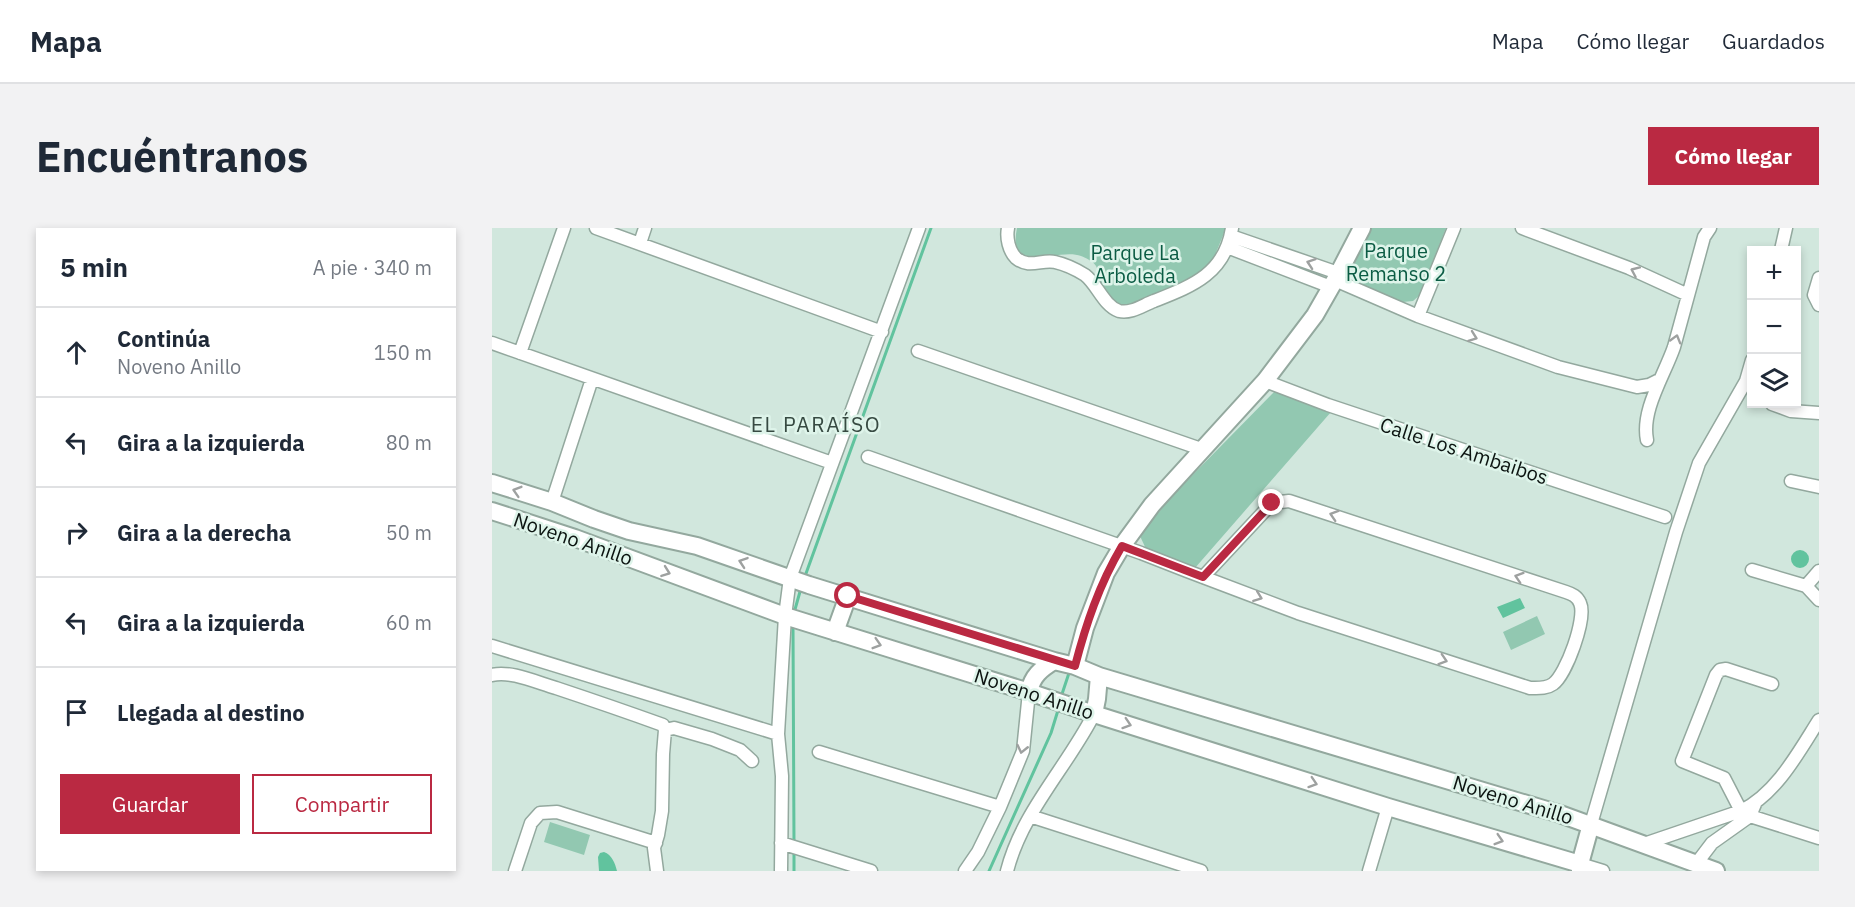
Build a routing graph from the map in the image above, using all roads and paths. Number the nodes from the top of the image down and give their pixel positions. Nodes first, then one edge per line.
1 (564, 228) edge
2 (596, 228) edge
3 (645, 228) edge
4 (919, 228) edge
5 (1008, 228) edge
6 (1362, 228) edge
7 (1454, 228) edge
8 (1522, 228) edge
9 (1710, 228) edge
10 (1786, 228) edge
11 (1230, 237) edge
12 (640, 243) junction
13 (1782, 246) edge
14 (1819, 278) edge
15 (1335, 280) junction
16 (1688, 295) junction
17 (1819, 305) edge
18 (1418, 316) junction
19 (882, 332) junction
20 (492, 343) edge
21 (918, 351) dead end
22 (520, 353) junction
23 (592, 379) junction
24 (1659, 380) junction
25 (1265, 381) junction
26 (1747, 387) edge
27 (1783, 408) edge
28 (1819, 413) edge
29 (1647, 440) dead end
30 (1204, 450) junction
31 (868, 457) dead end
32 (832, 463) junction
33 (1791, 481) dead end
34 (492, 483) edge
35 (1819, 487) edge
36 (552, 501) junction
37 (492, 511) edge
38 (1665, 518) dead end
39 (1122, 546) junction
40 (1752, 570) dead end
41 (1819, 571) edge
42 (1203, 577) junction
43 (799, 581) junction
44 (1806, 586) junction
45 (848, 596) junction
46 (1819, 600) edge
47 (792, 618) junction
48 (835, 632) junction
49 (492, 646) edge
50 (1054, 661) junction
51 (1075, 666) junction
52 (492, 675) edge
53 (1099, 676) junction
54 (1772, 684) dead end
55 (1029, 692) junction
56 (1094, 714) junction
57 (1819, 720) edge
58 (665, 730) junction
59 (778, 734) junction
60 (819, 752) dead end
61 (752, 761) dead end
62 (1000, 807) junction
63 (1388, 807) junction
64 (1749, 810) junction
65 (1030, 816) junction
66 (1591, 824) junction
67 (1819, 838) edge
68 (656, 843) junction
69 (781, 843) junction
70 (1644, 844) junction
71 (1696, 864) junction
72 (1579, 868) edge
73 (515, 871) edge
74 (657, 871) edge
75 (781, 871) edge
76 (871, 871) edge
77 (965, 871) edge
78 (1007, 871) edge
79 (1200, 871) edge
80 (1370, 871) edge
81 (1603, 871) edge
82 (1716, 871) edge

1 - 22 street
2 - 12 street
3 - 12 street
4 - 19 street
5 - 11 street
6 - 15 street
7 - 18 street
16 -> 8 street
9 - 16 street
10 - 13 street
11 - 15 street
12 - 19 street
14 - 17 street
15 - 18 street
15 - 25 street
24 -> 16 street
18 -> 24 street
19 - 32 street
20 - 22 street
21 - 30 street
22 - 23 street
23 - 32 street
23 - 36 street
24 - 29 street
25 - 30 street
25 - 38 street, Calle Los Ambaibos
26 - 66 street
27 - 28 street
30 - 39 street
31 - 39 street
32 - 43 street
33 - 35 street
36 -> 34 street, Noveno Anillo
43 -> 36 street, Noveno Anillo
37 -> 47 street, Noveno Anillo
39 - 42 street
39 - 51 street
40 - 44 street
41 - 44 street
42 -> 42 street
43 - 45 street, Noveno Anillo
43 - 47 street
44 - 46 street
45 - 48 street
45 - 50 street, Noveno Anillo
47 - 48 street, Noveno Anillo
47 - 59 street
48 -> 55 street, Noveno Anillo
49 - 59 street
50 - 51 street, Noveno Anillo
50 - 55 street
51 - 53 street, Noveno Anillo
52 - 58 street
53 - 56 street
53 - 66 street, Noveno Anillo
54 - 64 street
55 - 56 street, Noveno Anillo
55 -> 62 street
56 -> 63 street, Noveno Anillo
56 - 65 street
57 - 64 street
58 - 61 street
58 - 68 street
59 - 69 street
60 - 62 street
62 - 77 street
63 -> 72 street, Noveno Anillo
63 - 80 street
64 - 67 street
64 - 70 street
64 - 71 street
65 - 78 street
65 - 79 street
66 - 70 street, Noveno Anillo
66 - 72 street
68 - 73 street
68 - 74 street
69 - 75 street
69 - 76 street
70 - 71 street, Noveno Anillo
71 - 82 street, Noveno Anillo
72 - 81 street

